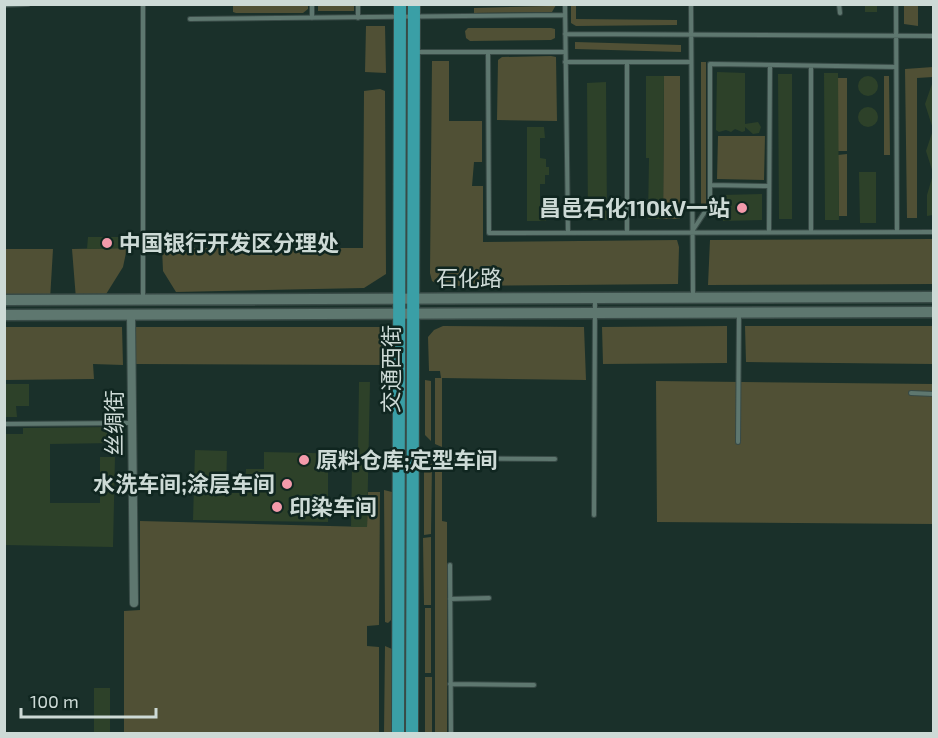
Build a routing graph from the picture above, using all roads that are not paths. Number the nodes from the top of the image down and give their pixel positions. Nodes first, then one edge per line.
1 (28, 4) edge
2 (143, 4) edge
3 (312, 4) edge
4 (358, 4) edge
5 (400, 4) edge
6 (565, 4) edge
7 (691, 4) edge
8 (840, 4) edge
9 (896, 4) edge
10 (4, 5) edge
11 (414, 10) edge
12 (840, 13) dead end
13 (565, 15) junction
14 (312, 18) junction
15 (358, 18) junction
16 (399, 18) junction
17 (190, 19) dead end
18 (565, 34) junction
19 (691, 35) junction
20 (896, 35) junction
21 (933, 36) edge
22 (399, 52) junction
23 (414, 52) junction
24 (489, 52) junction
25 (565, 52) junction
26 (566, 62) junction
27 (627, 62) junction
28 (691, 62) junction
29 (770, 65) junction
30 (811, 66) junction
31 (896, 67) junction
32 (710, 185) junction
33 (769, 186) junction
34 (897, 231) junction
35 (769, 232) junction
36 (811, 232) junction
37 (933, 232) edge
38 (568, 233) junction
39 (627, 233) junction
40 (691, 233) junction
41 (595, 297) junction
42 (693, 297) junction
43 (933, 297) edge
44 (399, 298) junction
45 (412, 298) junction
46 (143, 299) junction
47 (4, 300) edge
48 (933, 312) edge
49 (595, 313) junction
50 (739, 313) junction
51 (131, 314) junction
52 (399, 314) junction
53 (412, 314) junction
54 (4, 315) edge
55 (911, 393) dead end
56 (933, 394) edge
57 (4, 423) edge
58 (132, 423) junction
59 (738, 442) dead end
60 (412, 458) junction
61 (555, 459) dead end
62 (594, 516) dead end
63 (450, 565) dead end
64 (489, 597) dead end
65 (450, 599) junction
66 (134, 603) dead end
67 (450, 684) junction
68 (534, 685) dead end
69 (398, 734) edge
70 (412, 734) edge
71 (451, 734) edge

1 - 10 lane
2 - 46 lane
3 - 14 lane
4 - 15 lane
5 - 16 main road, 交通西街
6 - 13 lane
7 - 19 lane
8 - 12 lane
9 - 20 lane
11 - 13 lane
11 - 16 lane
11 - 23 main road, 交通西街
13 - 18 lane
14 - 15 lane
14 - 17 lane
15 - 16 lane
16 - 22 main road, 交通西街
18 - 19 lane
18 - 25 lane
19 - 20 lane
19 - 28 lane
20 - 21 lane
20 - 31 lane
22 - 23 lane
22 - 44 main road, 交通西街
23 - 24 lane
23 - 45 main road, 交通西街
24 - 25 lane
24 - 38 lane
25 - 26 lane
26 - 27 lane
26 - 38 lane
27 - 28 lane
27 - 39 lane
28 - 40 lane
29 - 30 lane
29 - 32 lane
29 - 33 lane
30 - 31 lane
30 - 36 lane
31 - 34 lane
32 - 33 lane
32 - 40 lane
33 - 35 lane
34 - 36 lane
34 - 37 lane
35 - 36 lane
35 - 40 lane
38 - 39 lane
39 - 40 lane
40 - 42 lane
41 - 42 main road, 石化路
41 - 45 main road, 石化路
41 - 49 lane
42 - 43 main road, 石化路
44 - 45 main road, 石化路
44 - 46 main road, 石化路
44 - 52 main road, 交通西街
45 - 53 main road, 交通西街
46 - 47 main road, 石化路
48 - 50 main road, 石化路
49 - 50 main road, 石化路
49 - 53 main road, 石化路
49 - 62 lane
50 - 59 lane
51 - 52 main road, 石化路
51 - 54 main road, 石化路
51 - 58 street, 丝绸街
52 - 53 main road, 石化路
52 - 69 main road, 交通西街
53 - 60 main road, 交通西街
55 - 56 lane
57 - 58 lane
58 - 66 street, 丝绸街
60 - 61 lane
60 - 70 main road, 交通西街
63 - 65 lane
64 - 65 lane
65 - 67 lane
67 - 68 lane
67 - 71 lane

